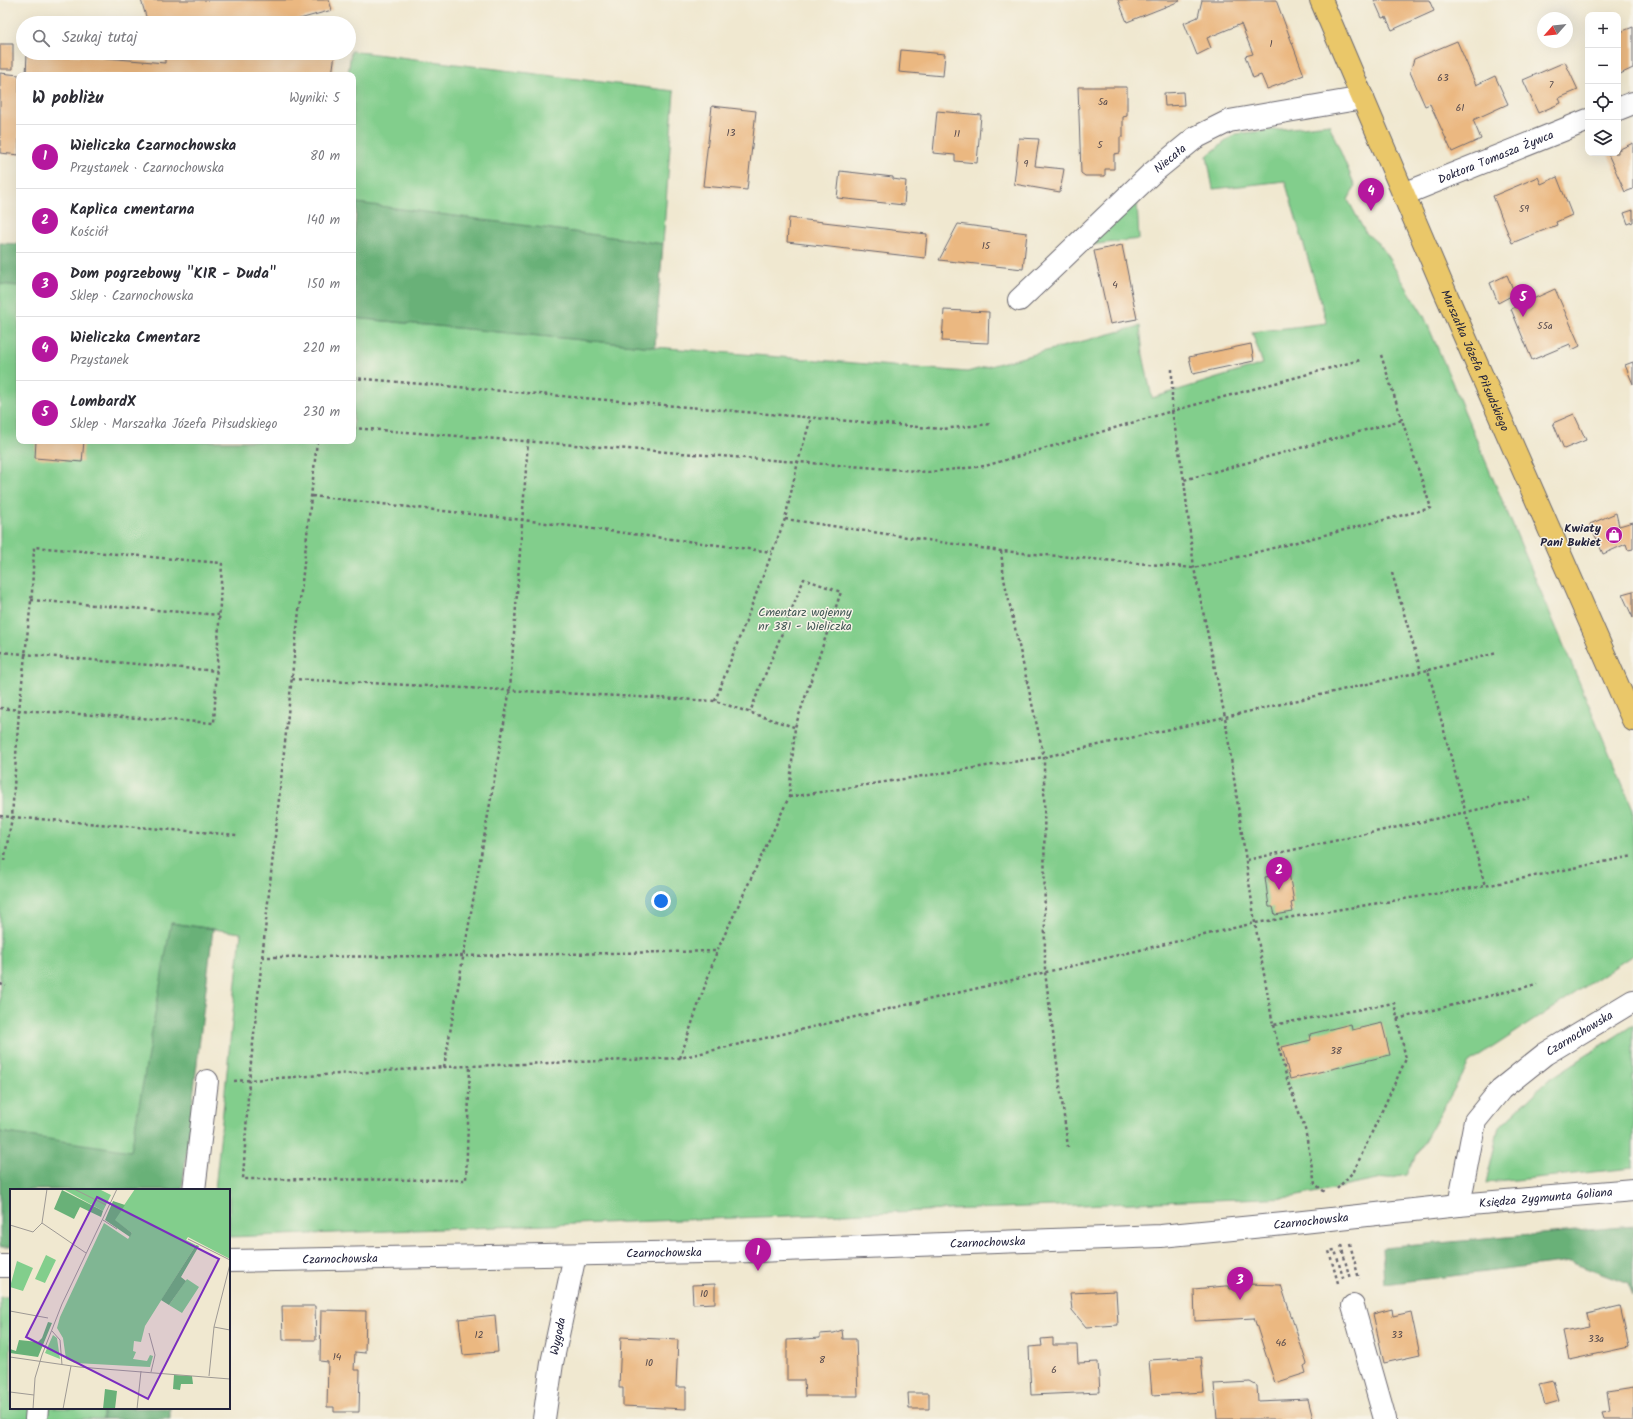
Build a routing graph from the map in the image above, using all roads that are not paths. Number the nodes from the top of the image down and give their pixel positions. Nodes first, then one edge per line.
1 (1321, 0) edge
2 (1363, 98) junction
3 (1633, 103) edge
4 (1621, 108) edge
5 (1585, 121) edge
6 (1404, 194) junction
7 (1019, 300) dead end
8 (1633, 720) edge
9 (1633, 1001) edge
10 (208, 1081) dead end
11 (194, 1189) edge
12 (1633, 1190) edge
13 (1459, 1205) junction
14 (575, 1255) junction
15 (230, 1261) edge
16 (1349, 1297) road end
17 (37, 1409) edge
18 (36, 1419) edge
19 (544, 1419) edge
20 (1385, 1419) edge

1 - 2 main road, Marszałka Józefa Piłsudskiego
2 - 6 main road, Marszałka Józefa Piłsudskiego
2 - 7 street, Niecała
3 - 4 street
5 - 6 street, Doktora Tomasza Żywca
6 - 8 main road, Marszałka Józefa Piłsudskiego
9 - 13 street, Czarnochowska
10 - 11 street
12 - 13 street, Księdza Zygmunta Goliana
13 - 14 street, Czarnochowska
14 - 15 street, Czarnochowska
14 - 19 street, Wygoda
16 - 20 street
17 - 18 street

